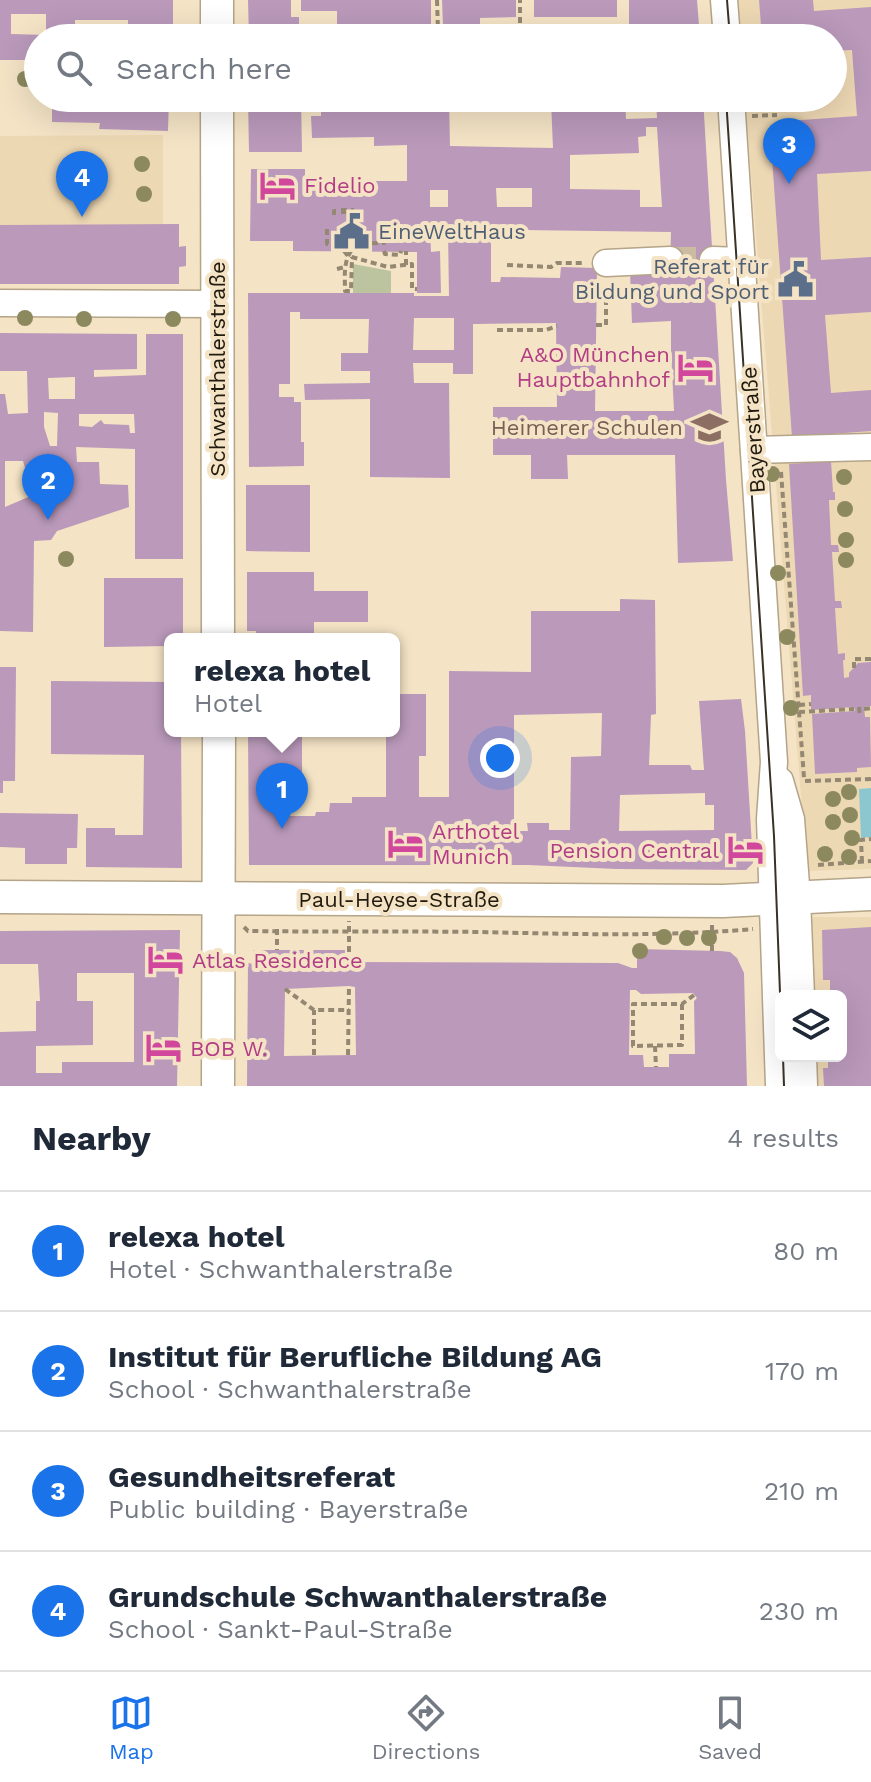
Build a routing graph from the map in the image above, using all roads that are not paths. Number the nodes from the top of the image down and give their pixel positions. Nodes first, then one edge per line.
1 (217, 0) edge
2 (724, 0) edge
3 (217, 24) edge
4 (726, 24) edge
5 (217, 112) edge
6 (741, 112) edge
7 (670, 260) tunnel mouth
8 (713, 260) tunnel mouth
9 (741, 261) junction
10 (606, 263) road end
11 (0, 303) edge
12 (216, 304) junction
13 (871, 447) edge
14 (767, 450) junction
15 (218, 633) edge
16 (219, 737) edge
17 (871, 894) edge
18 (0, 897) edge
19 (220, 898) junction
20 (794, 899) junction
21 (801, 990) edge
22 (803, 1062) edge
23 (218, 1086) edge
24 (779, 1086) edge
25 (804, 1086) edge

1 - 3 main road
2 - 4 street
5 - 12 main road, Schwanthalerstraße
6 - 9 street, Bayerstraße
7 - 10 street
8 - 9 street
9 - 14 street, Bayerstraße
11 - 12 street
12 - 15 main road, Schwanthalerstraße
13 - 14 street
14 - 20 street, Bayerstraße
16 - 19 main road
17 - 20 main road, Paul-Heyse-Straße
18 - 19 main road, Paul-Heyse-Straße
19 - 20 main road, Paul-Heyse-Straße
19 - 23 main road
20 - 21 street, Bayerstraße
20 - 24 street, Bayerstraße
22 - 25 street

